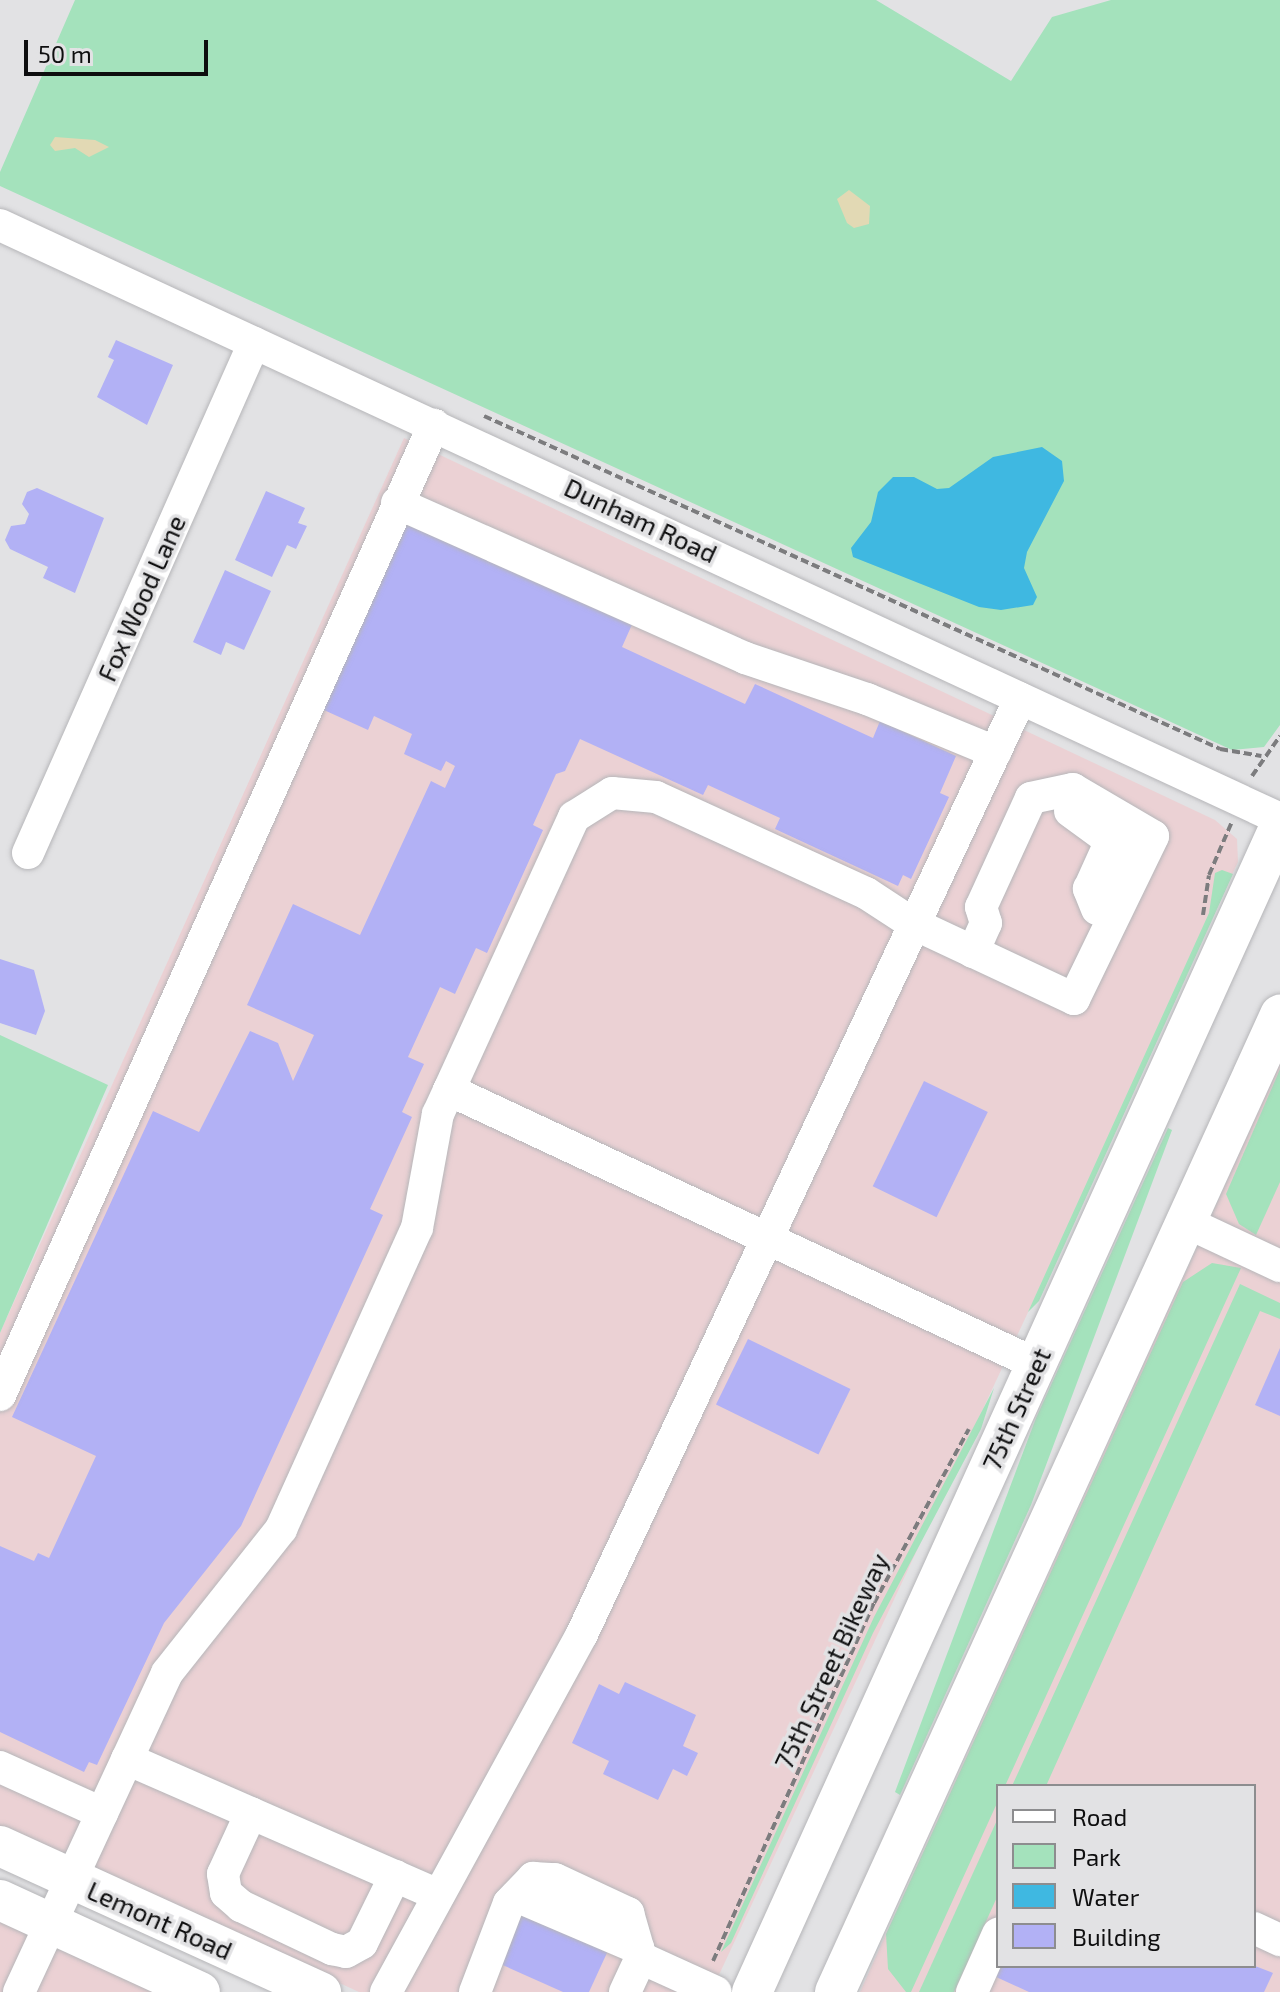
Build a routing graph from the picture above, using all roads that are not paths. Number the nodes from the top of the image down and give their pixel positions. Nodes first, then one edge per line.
1 (0, 225) edge
2 (254, 343) junction
3 (434, 425) junction
4 (397, 503) junction
5 (1020, 699) junction
6 (995, 752) junction
7 (1280, 819) edge
8 (1280, 826) edge
9 (28, 853) dead end
10 (912, 923) junction
11 (986, 923) junction
12 (1098, 950) junction
13 (973, 952) junction
14 (1280, 1015) edge
15 (449, 1090) junction
16 (1186, 1222) junction
17 (767, 1236) junction
18 (1280, 1266) edge
19 (1036, 1364) junction
20 (0, 1395) edge
21 (127, 1759) junction
22 (0, 1767) edge
23 (102, 1813) junction
24 (251, 1813) junction
25 (0, 1846) edge
26 (395, 1876) junction
27 (71, 1880) junction
28 (439, 1895) junction
29 (0, 1900) edge
30 (50, 1923) junction
31 (1256, 1929) edge
32 (996, 1938) edge
33 (1280, 1940) edge
34 (637, 1947) junction
35 (841, 1990) edge
36 (19, 1992) edge
37 (200, 1992) edge
38 (321, 1992) edge
39 (386, 1992) edge
40 (475, 1992) edge
41 (625, 1992) edge
42 (716, 1992) edge
43 (752, 1992) edge
44 (972, 1992) edge

1 - 2 street, Dunham Road
2 - 3 street, Dunham Road
2 - 9 street, Fox Wood Lane
3 - 4 street
3 - 5 street, Dunham Road
4 - 6 street
4 - 20 street
5 - 6 street
5 - 7 street, Dunham Road
6 - 10 street
8 - 19 main road, 75th Street
10 - 13 street
10 - 15 street
10 - 17 street
11 - 12 street
11 - 12 street
11 - 13 street
12 - 13 street
14 - 16 main road
15 - 17 street
15 - 21 street
16 - 18 street
16 - 35 main road
17 - 19 street
17 - 28 street
19 - 43 main road, 75th Street
21 - 23 street
21 - 24 street
22 - 23 street
23 - 27 street
24 - 26 street
24 - 26 street
25 - 27 main road, Lemont Road
26 - 28 street
27 - 30 street
27 - 38 main road, Lemont Road
28 - 39 street
29 - 30 main road, Lemont Road
30 - 36 street
30 - 37 main road, Lemont Road
31 - 33 street
32 - 44 street
34 - 40 street
34 - 41 street
34 - 42 street

